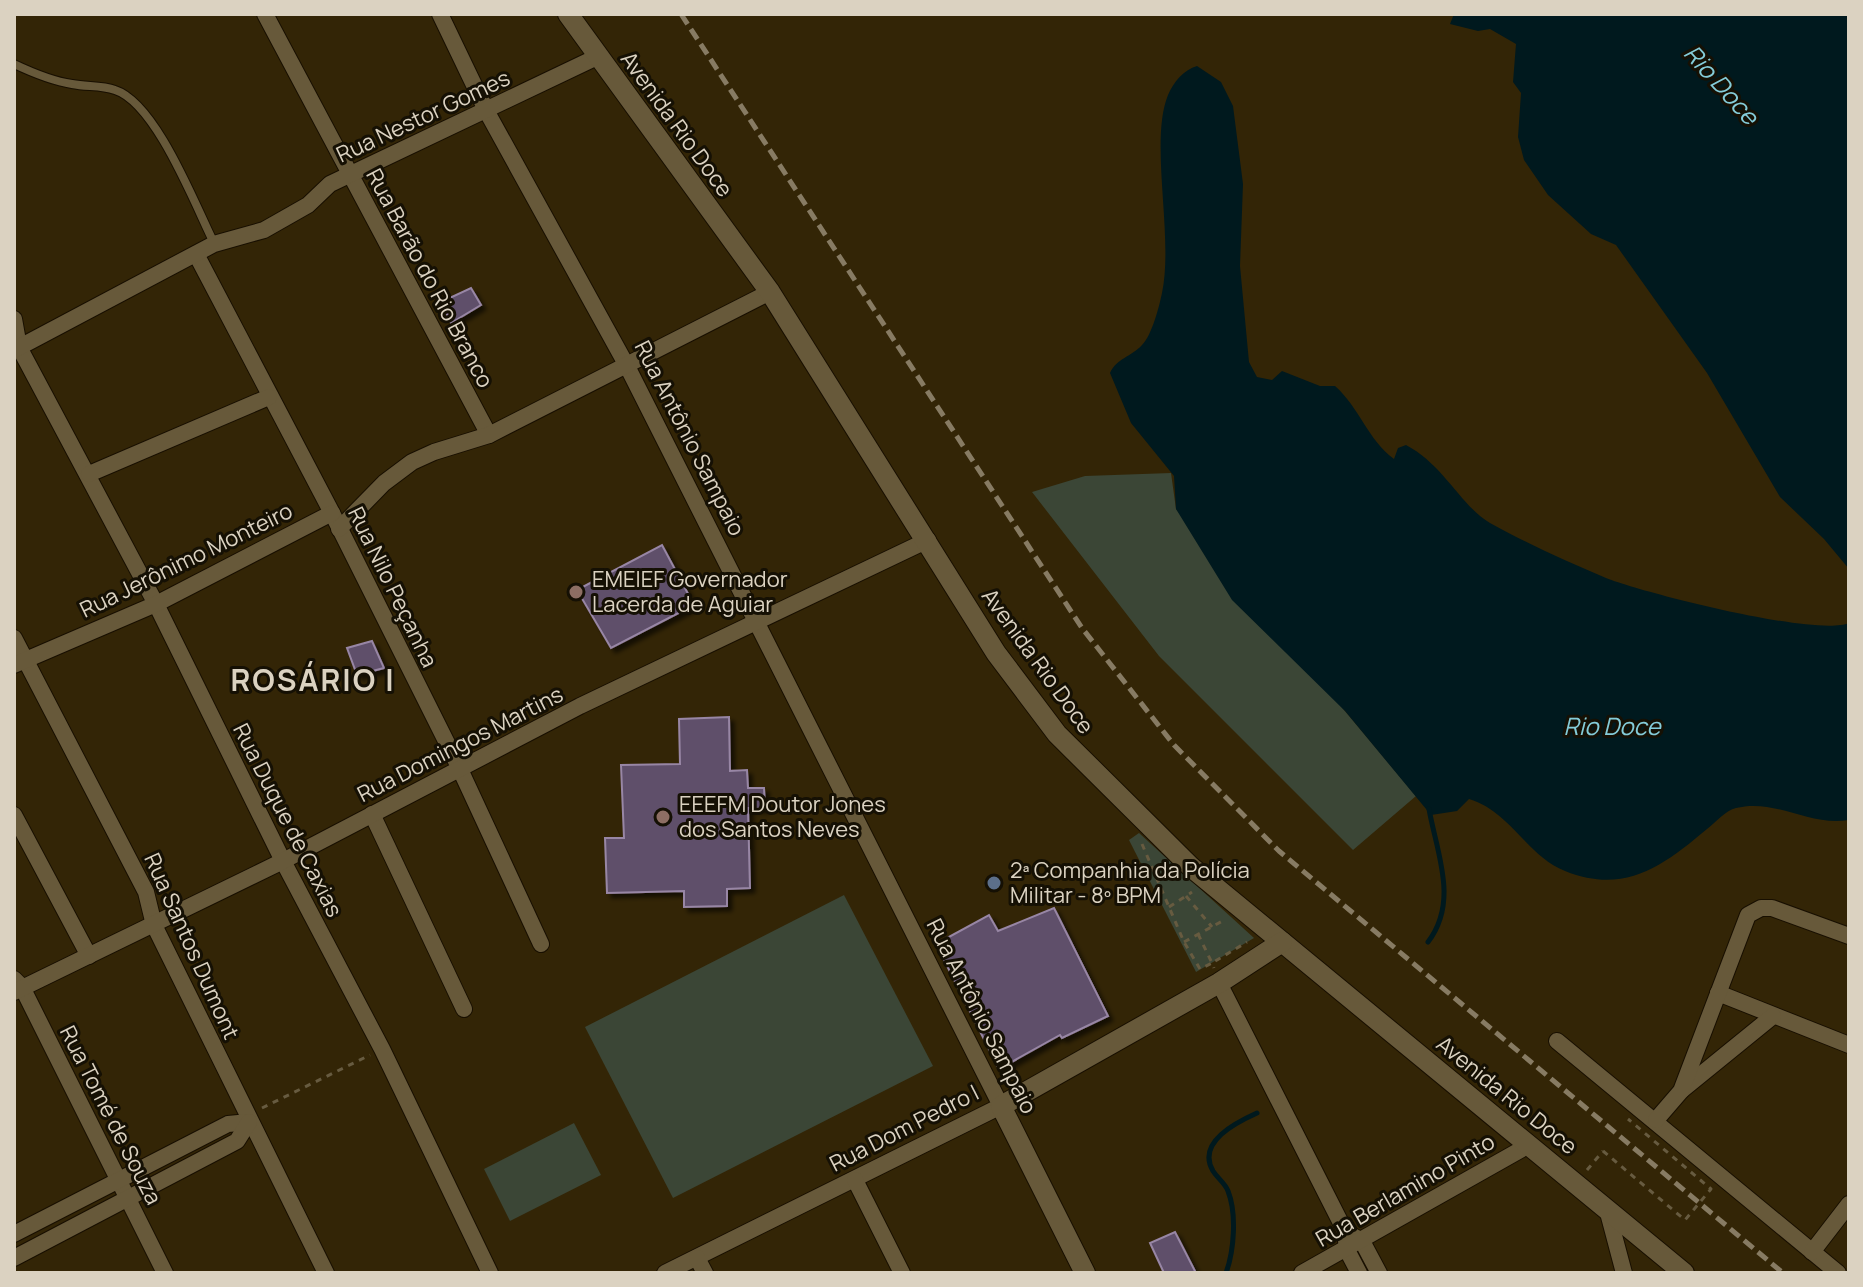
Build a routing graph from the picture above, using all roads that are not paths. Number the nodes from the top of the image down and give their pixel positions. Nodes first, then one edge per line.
1 (265, 14) edge
2 (440, 14) edge
3 (568, 14) edge
4 (599, 56) junction
5 (14, 64) edge
6 (487, 112) junction
7 (350, 174) junction
8 (214, 244) junction
9 (196, 254) junction
10 (770, 292) junction
11 (14, 319) edge
12 (16, 347) edge
13 (627, 366) junction
14 (269, 397) junction
15 (489, 435) junction
16 (89, 474) junction
17 (332, 513) junction
18 (339, 529) junction
19 (928, 540) junction
20 (156, 604) junction
21 (755, 619) junction
22 (14, 638) edge
23 (20, 662) edge
24 (459, 767) junction
25 (372, 814) junction
26 (14, 815) edge
27 (283, 861) junction
28 (154, 925) junction
29 (1849, 936) edge
30 (1282, 942) junction
31 (541, 944) dead end
32 (89, 956) junction
33 (1219, 983) junction
34 (17, 986) edge
35 (1718, 993) junction
36 (464, 1009) dead end
37 (1773, 1016) junction
38 (1557, 1041) dead end
39 (1849, 1045) edge
40 (1681, 1091) junction
41 (1001, 1106) junction
42 (1656, 1120) junction
43 (249, 1122) junction
44 (1529, 1145) junction
45 (118, 1178) junction
46 (855, 1180) junction
47 (128, 1199) junction
48 (1849, 1204) edge
49 (1607, 1209) junction
50 (1345, 1231) junction
51 (14, 1234) edge
52 (1362, 1241) junction
53 (1347, 1250) junction
54 (1812, 1252) junction
55 (14, 1258) edge
56 (697, 1258) junction
57 (14, 1265) edge
58 (18, 1273) edge
59 (165, 1273) edge
60 (326, 1273) edge
61 (490, 1273) edge
62 (665, 1273) edge
63 (705, 1273) edge
64 (902, 1273) edge
65 (1085, 1273) edge
66 (1302, 1273) edge
67 (1359, 1273) edge
68 (1379, 1273) edge
69 (1624, 1273) edge
70 (1684, 1273) edge
71 (1838, 1273) edge

1 - 7 street, Rua Barão do Rio Branco
2 - 6 street, Rua Antônio Sampaio
3 - 4 street, Avenida Rio Doce
4 - 6 street, Rua Nestor Gomes
4 - 10 street, Avenida Rio Doce
5 - 8 lane
6 - 7 street, Rua Nestor Gomes
6 - 13 street, Rua Antônio Sampaio
7 - 8 street, Rua Nestor Gomes
7 - 15 street, Rua Barão do Rio Branco
8 - 9 street, Rua Nestor Gomes
9 - 12 street, Rua Nestor Gomes
9 - 14 street, Rua Nilo Peçanha
10 - 13 street
10 - 19 street, Avenida Rio Doce
11 - 12 street, Rua Duque de Caxias
12 - 16 street, Rua Duque de Caxias
13 - 15 street
13 - 21 street, Rua Antônio Sampaio
14 - 16 street
14 - 17 street, Rua Nilo Peçanha
15 - 18 street
16 - 20 street, Rua Duque de Caxias
17 - 18 street, Rua Nilo Peçanha
17 - 20 street, Rua Jerônimo Monteiro
18 - 24 street, Rua Nilo Peçanha
19 - 21 street, Rua Domingos Martins
19 - 30 street, Avenida Rio Doce
20 - 23 street, Rua Jerônimo Monteiro
20 - 27 street, Rua Duque de Caxias
21 - 24 street, Rua Domingos Martins
21 - 41 street, Rua Antônio Sampaio
22 - 23 street, Rua Santos Dumont
23 - 28 street, Rua Santos Dumont
24 - 25 street, Rua Domingos Martins
24 - 31 street, Rua Nilo Peçanha
25 - 27 street, Rua Domingos Martins
25 - 36 street
26 - 32 street
27 - 28 street, Rua Domingos Martins
27 - 61 street, Rua Duque de Caxias
28 - 32 street, Rua Domingos Martins
28 - 43 street, Rua Santos Dumont
29 - 35 street
30 - 33 street, Rua Dom Pedro I
30 - 44 street, Avenida Rio Doce
32 - 34 street, Rua Domingos Martins
33 - 41 street, Rua Dom Pedro I
33 - 50 street
34 - 45 street, Rua Tomé de Souza
35 - 37 street
35 - 40 street
37 - 39 street
37 - 40 street
38 - 42 street
40 - 42 street
41 - 46 street, Rua Dom Pedro I
41 - 65 street, Rua Antônio Sampaio
42 - 54 street
43 - 45 street
43 - 47 street
43 - 60 street, Rua Santos Dumont
44 - 49 street, Avenida Rio Doce
44 - 52 street, Rua Berlamino Pinto
45 - 47 street, Rua Tomé de Souza
45 - 51 street
46 - 56 street, Rua Dom Pedro I
46 - 64 street
47 - 55 street
47 - 59 street, Rua Tomé de Souza
48 - 54 street
49 - 69 street
49 - 70 street, Avenida Rio Doce
50 - 52 street
50 - 53 street
52 - 53 street, Rua Berlamino Pinto
52 - 68 street
53 - 66 street, Rua Berlamino Pinto
53 - 67 street
54 - 71 street
56 - 62 street, Rua Dom Pedro I
56 - 63 street
57 - 58 street

